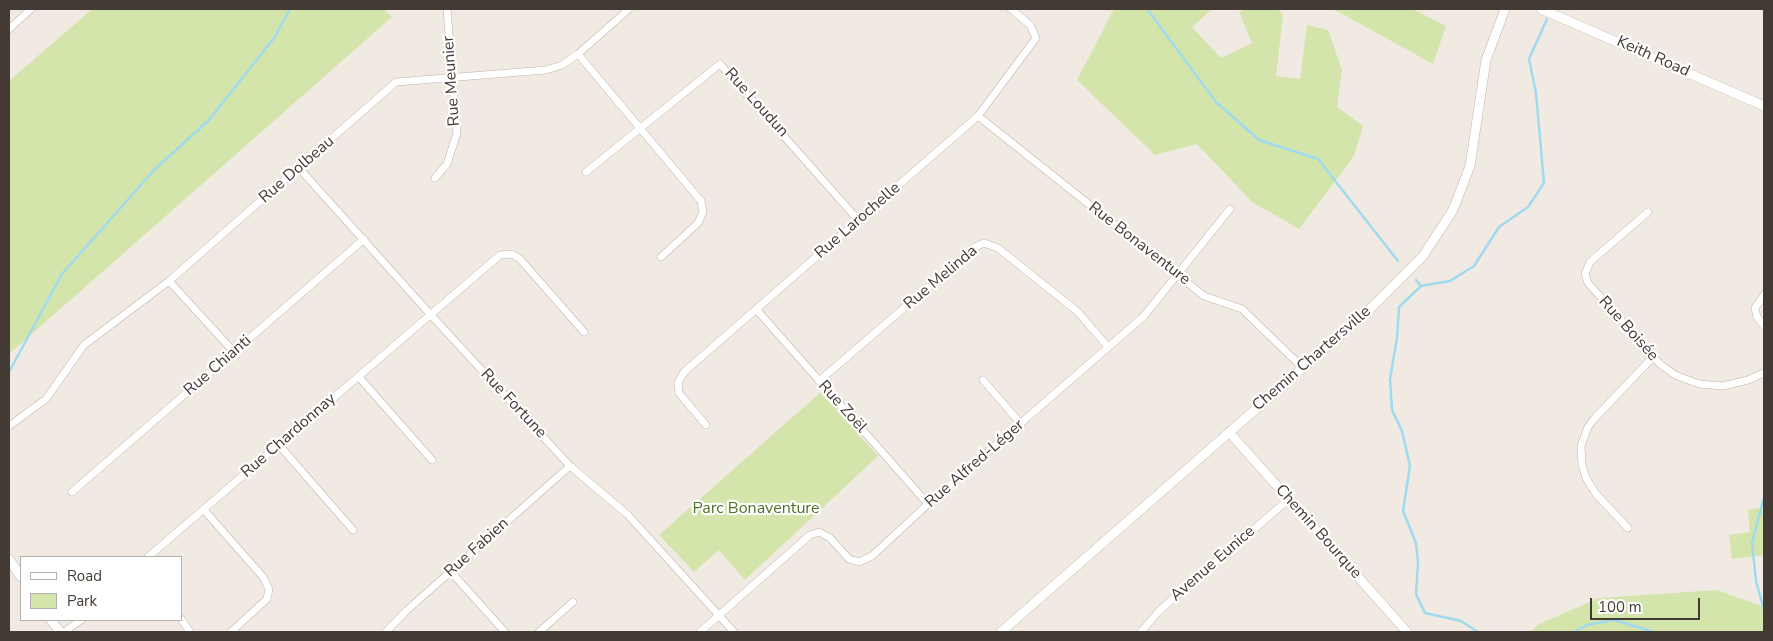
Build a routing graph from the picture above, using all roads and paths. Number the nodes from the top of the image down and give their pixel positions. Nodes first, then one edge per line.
1 (31, 9) edge
2 (447, 9) edge
3 (629, 9) edge
4 (1011, 9) edge
5 (1505, 9) edge
6 (1541, 9) edge
7 (9, 29) edge
8 (578, 54) junction
9 (452, 79) junction
10 (1764, 106) edge
11 (978, 116) junction
12 (640, 128) junction
13 (299, 168) junction
14 (586, 172) dead end
15 (435, 178) dead end
16 (1230, 209) dead end
17 (1648, 212) dead end
18 (858, 220) junction
19 (364, 239) junction
20 (661, 256) dead end
21 (1178, 274) junction
22 (169, 281) junction
23 (1764, 295) edge
24 (756, 309) junction
25 (430, 314) junction
26 (1764, 326) edge
27 (584, 332) dead end
28 (1108, 347) junction
29 (234, 352) junction
30 (1653, 357) junction
31 (1302, 367) junction
32 (1764, 373) edge
33 (358, 376) junction
34 (983, 380) dead end
35 (819, 381) junction
36 (1021, 424) junction
37 (706, 425) dead end
38 (9, 426) edge
39 (1229, 432) junction
40 (279, 445) junction
41 (432, 460) dead end
42 (570, 466) junction
43 (72, 492) dead end
44 (1288, 499) junction
45 (928, 504) junction
46 (204, 510) junction
47 (1628, 528) dead end
48 (353, 530) dead end
49 (149, 556) edge
50 (9, 558) edge
51 (451, 572) junction
52 (20, 575) edge
53 (573, 602) dead end
54 (719, 616) junction
55 (182, 620) edge
56 (52, 621) edge
57 (80, 621) edge
58 (60, 632) edge
59 (64, 632) edge
60 (190, 632) edge
61 (231, 632) edge
62 (386, 632) edge
63 (505, 632) edge
64 (539, 632) edge
65 (700, 632) edge
66 (734, 632) edge
67 (1001, 632) edge
68 (1141, 632) edge
69 (1407, 632) edge

1 - 7 street
2 - 9 street, Rue Meunier
3 - 8 street, Rue Dolbeau
4 - 11 street, Rue Larochelle
5 - 31 street, Chemin Chartersville
6 - 10 street, Keith Road
8 - 9 street, Rue Dolbeau
8 - 12 street
9 - 13 street, Rue Dolbeau
9 - 15 street, Rue Meunier
11 - 18 street, Rue Larochelle
11 - 21 street, Rue Bonaventure
12 - 14 street
12 - 18 street, Rue Loudun
12 - 20 street
13 - 19 street, Rue Fortune
13 - 22 street, Rue Dolbeau
16 - 21 street, Rue Alfred-Léger
17 - 30 street, Rue Boisée
18 - 24 street, Rue Larochelle
19 - 25 street, Rue Fortune
19 - 29 street, Rue Chianti
21 - 28 street, Rue Alfred-Léger
21 - 31 street, Rue Bonaventure
22 - 29 street
22 - 38 street, Rue Dolbeau
23 - 26 street
24 - 35 street, Rue Zoël
24 - 37 street, Rue Larochelle
25 - 27 street, Rue Chardonnay
25 - 33 street, Rue Chardonnay
25 - 42 street, Rue Fortune
28 - 35 street, Rue Melinda
28 - 36 street, Rue Alfred-Léger
29 - 43 street, Rue Chianti
30 - 32 street, Rue Boisée
30 - 47 street
31 - 39 street, Chemin Chartersville
33 - 40 street, Rue Chardonnay
33 - 41 street
34 - 36 street
35 - 45 street, Rue Zoël
36 - 45 street, Rue Alfred-Léger
39 - 44 street, Chemin Bourque
39 - 67 street, Chemin Chartersville
40 - 46 street, Rue Chardonnay
40 - 48 street
42 - 51 street, Rue Fabien
42 - 54 street, Rue Fortune
44 - 68 street, Avenue Eunice
44 - 69 street, Chemin Bourque
45 - 54 street, Rue Alfred-Léger
46 - 49 street, Rue Chardonnay
46 - 61 street
50 - 52 street
51 - 62 street, Rue Fabien
51 - 63 street
53 - 64 street
54 - 65 street, Rue Alfred-Léger
54 - 66 street, Rue Fortune
55 - 60 street
56 - 58 street
57 - 59 street

